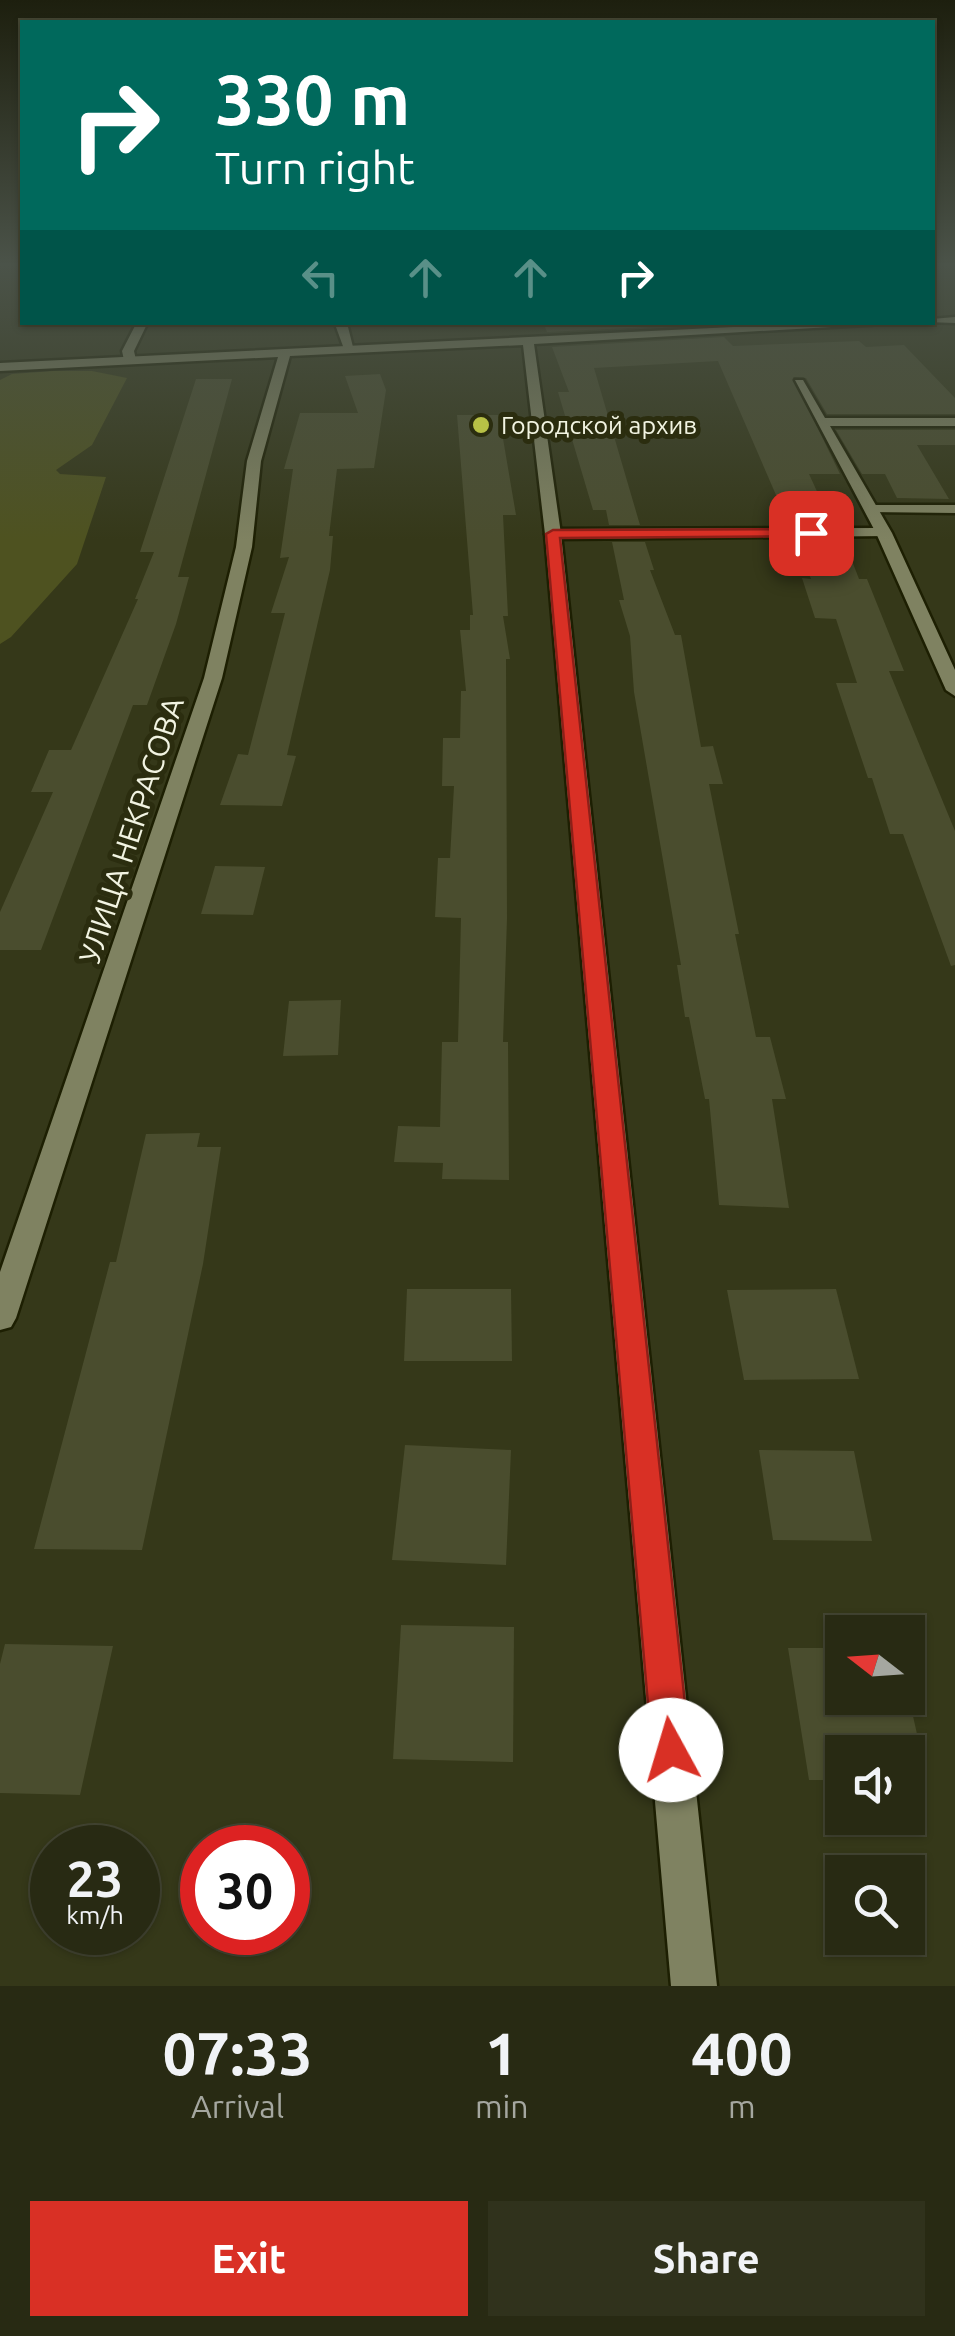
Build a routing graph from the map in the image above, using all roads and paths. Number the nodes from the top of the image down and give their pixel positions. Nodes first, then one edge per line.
1 (129, 355) edge
2 (234, 355) edge
3 (285, 355) edge
4 (530, 355) edge
5 (130, 360) junction
6 (0, 367) edge
7 (799, 382) dead end
8 (823, 422) junction
9 (955, 422) edge
10 (872, 509) junction
11 (955, 510) edge
12 (884, 532) junction
13 (553, 534) junction
14 (955, 690) edge
15 (0, 1318) edge
16 (694, 1986) edge

1 - 5 street
2 - 5 street
3 - 15 street, УЛИЦА НЕКРАСОВА
4 - 13 street
5 - 6 street
7 - 8 street
8 - 9 street
8 - 10 street
10 - 11 street
10 - 12 street
12 - 13 street
12 - 14 street
13 - 16 street

